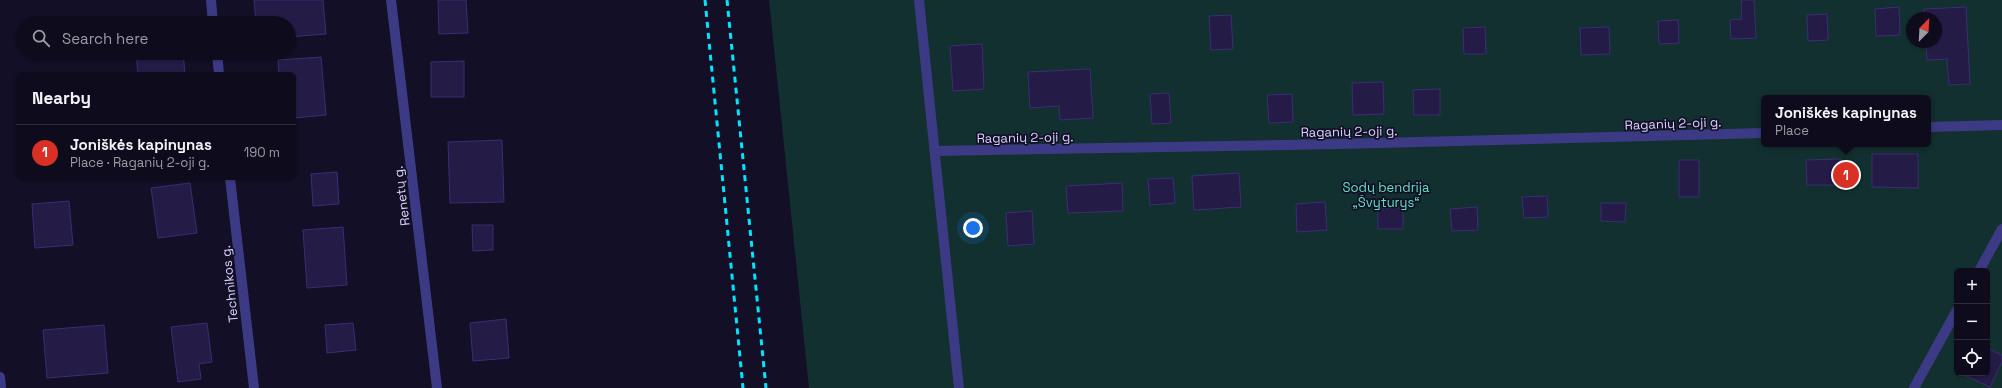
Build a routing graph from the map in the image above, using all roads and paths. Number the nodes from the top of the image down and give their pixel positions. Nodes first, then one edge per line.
1 (211, 0) edge
2 (391, 0) edge
3 (919, 0) edge
4 (212, 16) edge
5 (217, 60) edge
6 (219, 72) edge
7 (2002, 125) edge
8 (1931, 127) edge
9 (1761, 133) edge
10 (935, 151) junction
11 (230, 180) edge
12 (2002, 229) edge
13 (1981, 268) edge
14 (1954, 315) edge
15 (0, 377) edge
16 (1, 388) edge
17 (254, 388) edge
18 (437, 388) edge
19 (959, 388) edge
20 (1914, 388) edge

1 - 4 street
2 - 18 street, Renetų g.
3 - 10 street
5 - 6 street
7 - 8 street
9 - 10 street, Raganių 2-oji g.
10 - 19 street
11 - 17 street, Technikos g.
12 - 13 street
14 - 20 street
15 - 16 street

